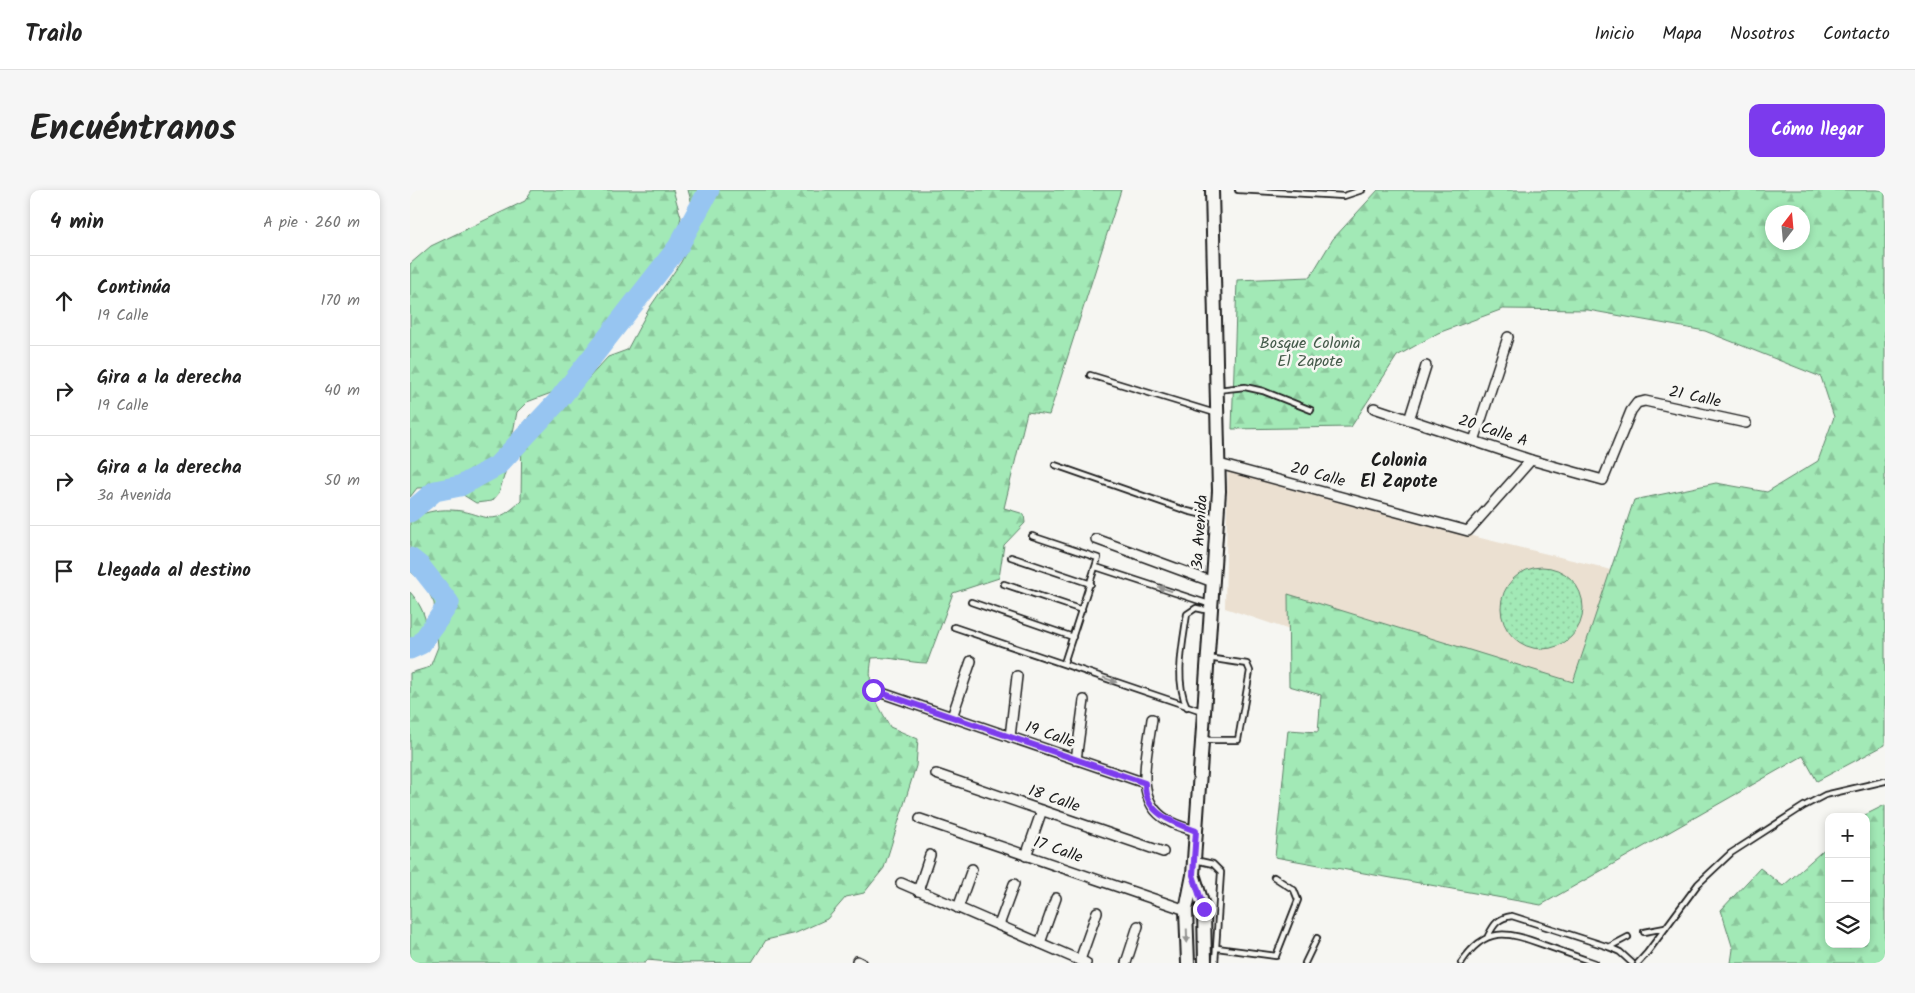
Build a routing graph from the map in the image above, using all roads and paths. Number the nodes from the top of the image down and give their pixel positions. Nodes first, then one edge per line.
1 (1212, 190) edge
2 (1238, 190) edge
3 (1362, 190) edge
4 (1508, 337) dead end
5 (1426, 366) dead end
6 (1090, 376) dead end
7 (1216, 391) junction
8 (1374, 408) dead end
9 (1311, 410) dead end
10 (1216, 414) junction
11 (1409, 420) junction
12 (1746, 424) dead end
13 (1474, 441) junction
14 (1531, 460) junction
15 (1219, 464) junction
16 (1055, 466) dead end
17 (1603, 480) joint
18 (1218, 518) junction
19 (1032, 536) dead end
20 (1096, 539) dead end
21 (1011, 557) dead end
22 (1096, 567) junction
23 (1213, 582) junction
24 (1004, 584) dead end
25 (1091, 584) junction
26 (971, 602) dead end
27 (1212, 608) junction
28 (1082, 610) junction
29 (954, 627) dead end
30 (1073, 637) junction
31 (1208, 658) junction
32 (971, 661) dead end
33 (1064, 664) junction
34 (1017, 676) dead end
35 (873, 690) dead end
36 (1084, 700) dead end
37 (1187, 707) junction
38 (1204, 711) junction
39 (952, 717) junction
40 (1152, 719) dead end
41 (1010, 737) junction
42 (1202, 740) junction
43 (1076, 760) junction
44 (936, 774) dead end
45 (1885, 781) edge
46 (1145, 783) junction
47 (1042, 810) junction
48 (920, 819) dead end
49 (1196, 831) junction
50 (1163, 852) dead end
51 (930, 855) dead end
52 (1026, 856) junction
53 (1194, 860) junction
54 (972, 869) dead end
55 (1193, 875) junction
56 (1274, 877) dead end
57 (900, 884) dead end
58 (1014, 884) dead end
59 (918, 891) junction
60 (1056, 898) dead end
61 (958, 908) junction
62 (1186, 910) junction
63 (1097, 912) dead end
64 (999, 925) junction
65 (1138, 926) dead end
66 (1665, 928) junction
67 (1644, 932) dead end
68 (1488, 936) junction
69 (1628, 937) dead end
70 (1317, 938) dead end
71 (1040, 943) junction
72 (1610, 947) junction
73 (1216, 948) junction
74 (1083, 962) edge
75 (1126, 963) edge
76 (1188, 963) edge
77 (1204, 963) edge
78 (1215, 963) edge
79 (1305, 963) edge
80 (1461, 963) edge
81 (1595, 963) edge
82 (1632, 963) edge
83 (1638, 963) edge

1 - 7 street, 3a Avenida
2 - 3 lane
4 - 13 street
5 - 11 street
6 - 10 lane
7 - 9 lane
7 - 10 street, 3a Avenida
8 - 11 street, 20 Calle A
10 - 15 street, 3a Avenida
11 - 13 street, 20 Calle A
12 - 17 street, 21 Calle
13 - 14 street, 20 Calle A
14 - 15 street, 20 Calle
14 - 17 street, 20 Calle A
15 - 18 street, 3a Avenida
16 - 18 lane
18 - 23 street, 3a Avenida
19 - 22 lane
20 - 23 street
21 - 25 lane
22 - 25 lane
27 -> 22 lane
23 - 27 street, 3a Avenida
24 - 28 lane
25 - 28 lane
26 - 30 lane
27 - 31 street, 3a Avenida
27 - 37 lane
28 - 30 lane
29 - 33 lane
30 - 33 lane
31 - 38 street, 3a Avenida
31 - 42 lane
32 - 39 street
33 -> 37 lane
34 - 41 street
35 - 39 street, 19 Calle
36 - 43 street
37 - 38 lane
38 - 42 street, 3a Avenida
39 - 41 street, 19 Calle
40 - 46 street
41 - 43 street, 19 Calle
42 - 49 street, 3a Avenida
43 - 46 street, 19 Calle
44 - 47 street, 18 Calle
45 - 66 lane
46 - 49 street
47 - 50 street, 18 Calle
47 - 52 street
48 - 52 street, 17 Calle
49 - 53 street, 3a Avenida
51 - 59 street
52 - 62 street, 17 Calle
53 - 55 street, 3a Avenida
53 - 73 lane
54 - 61 street
55 - 62 street, 3a Avenida
55 - 77 street, 3a Avenida
56 - 73 lane
57 - 59 street
58 - 64 street
59 - 61 street
60 - 71 street
61 - 64 street
62 -> 76 street, 3a Avenida
63 - 74 street
64 - 71 street
65 - 75 street
66 - 67 lane
66 - 83 lane
68 - 72 lane
68 - 80 lane
68 - 81 lane
69 - 72 lane
70 - 79 lane
71 - 74 street
72 - 82 lane
73 - 78 lane

